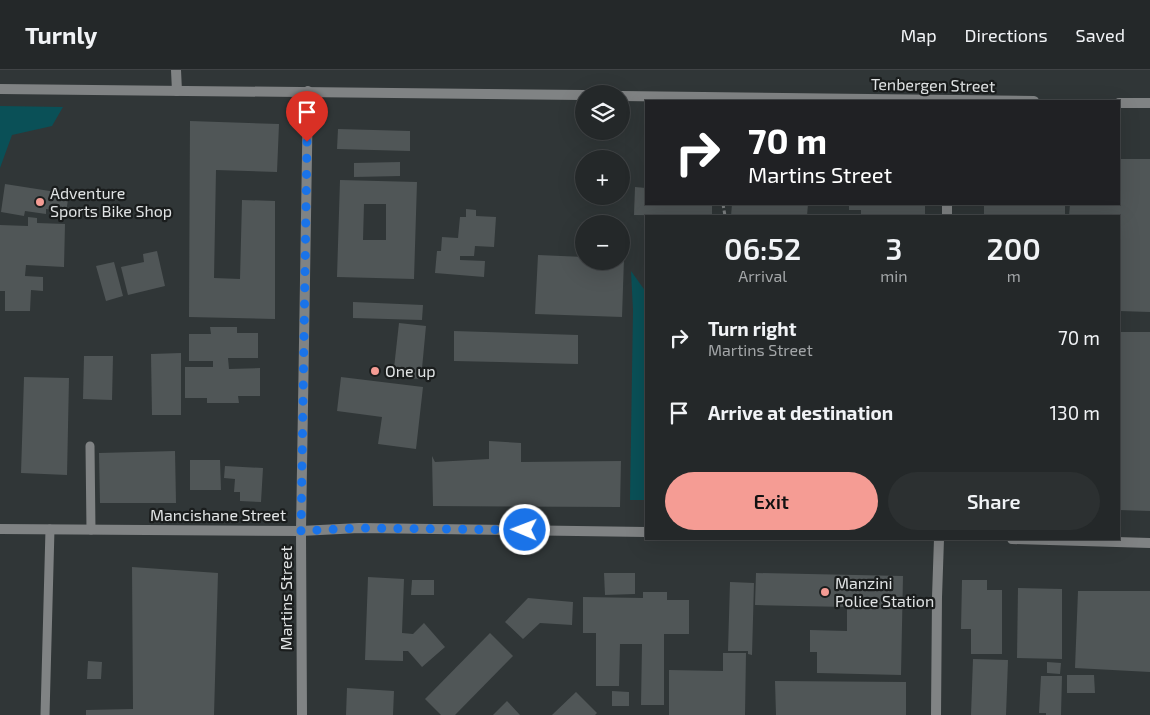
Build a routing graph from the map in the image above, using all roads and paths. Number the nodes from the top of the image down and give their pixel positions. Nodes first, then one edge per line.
1 (176, 70) edge
2 (0, 89) edge
3 (178, 91) junction
4 (308, 92) junction
5 (575, 95) edge
6 (630, 96) edge
7 (950, 100) edge
8 (1120, 103) edge
9 (1150, 103) edge
10 (90, 446) dead end
11 (0, 529) edge
12 (50, 529) junction
13 (91, 530) junction
14 (301, 531) junction
15 (645, 532) edge
16 (939, 540) edge
17 (1046, 540) edge
18 (1150, 543) edge
19 (45, 715) edge
20 (302, 715) edge
21 (936, 715) edge

1 - 3 street
2 - 3 street
3 - 4 street
4 - 5 street
4 - 14 street, Martins Street
6 - 7 street, Tenbergen Street
8 - 9 street
10 - 13 lane
11 - 12 street, Mancishane Street
12 - 13 street, Mancishane Street
12 - 19 lane
13 - 14 street, Mancishane Street
14 - 15 street, Mancishane Street
14 - 20 street, Martins Street
16 - 21 street
17 - 18 street

